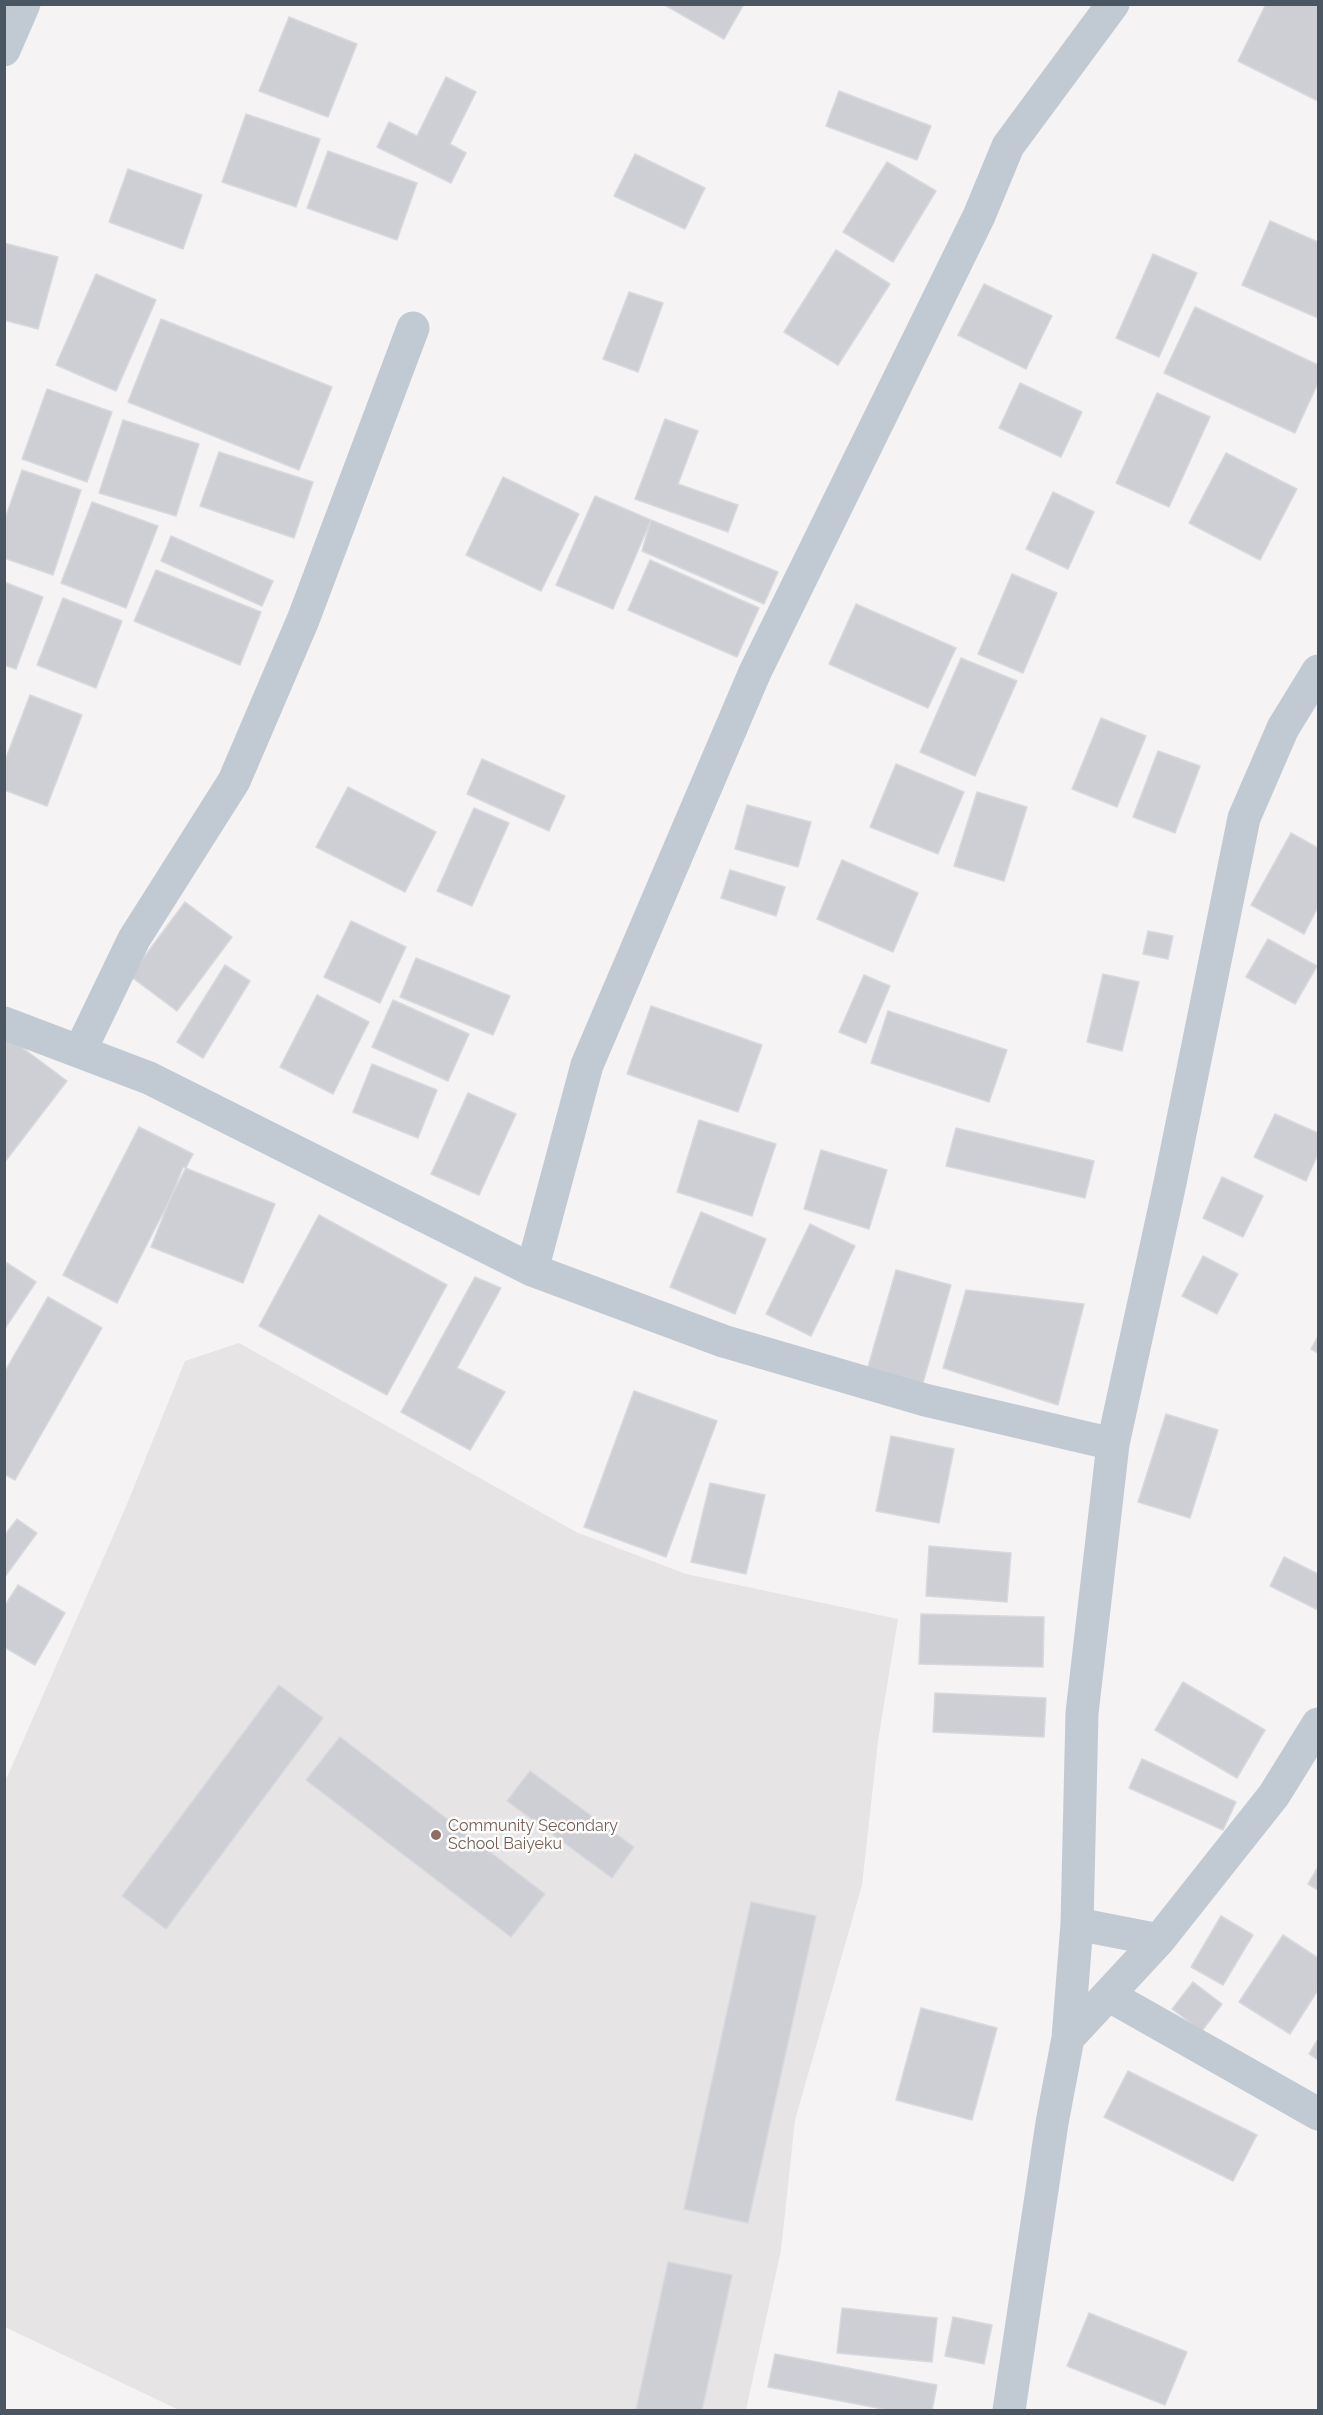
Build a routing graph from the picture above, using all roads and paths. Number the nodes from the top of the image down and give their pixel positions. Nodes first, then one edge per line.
1 (24, 4) edge
2 (1113, 4) edge
3 (4, 50) edge
4 (413, 328) dead end
5 (1318, 671) edge
6 (4, 1023) edge
7 (80, 1052) junction
8 (532, 1270) junction
9 (1113, 1444) junction
10 (1318, 1724) edge
11 (1077, 1923) junction
12 (1159, 1940) junction
13 (1108, 1995) junction
14 (1068, 2038) junction
15 (1318, 2114) edge
16 (1009, 2410) edge

1 - 3 street
2 - 8 street
4 - 7 street
5 - 9 street
6 - 7 street
7 - 8 street
8 - 9 street
9 - 11 street
10 - 12 street
11 - 12 street
11 - 14 street
12 - 13 street
13 - 14 street
13 - 15 street
14 - 16 street

